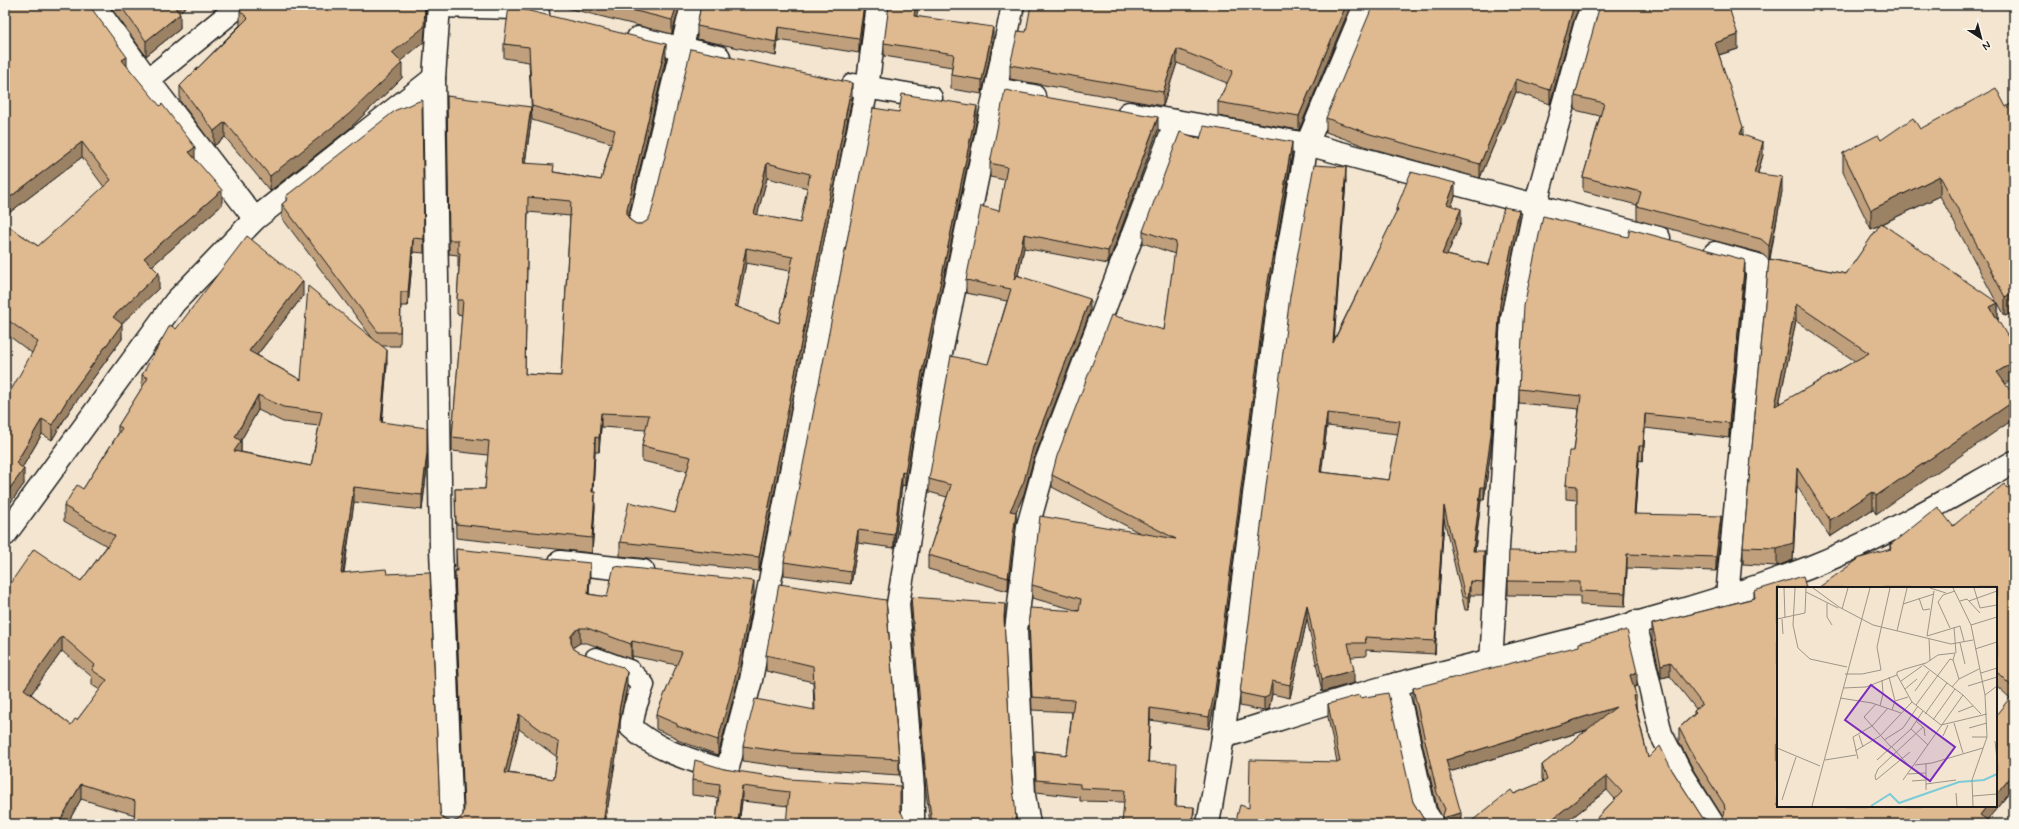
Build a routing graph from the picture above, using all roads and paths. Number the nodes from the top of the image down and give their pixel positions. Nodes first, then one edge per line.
1 (94, 5) edge
2 (240, 5) edge
3 (439, 5) edge
4 (692, 5) edge
5 (878, 5) edge
6 (1013, 5) edge
7 (1365, 5) edge
8 (1593, 5) edge
9 (560, 19) edge
10 (621, 34) edge
11 (682, 49) junction
12 (736, 60) edge
13 (434, 78) junction
14 (148, 80) junction
15 (836, 82) edge
16 (867, 88) junction
17 (994, 99) junction
18 (1050, 99) edge
19 (1113, 110) edge
20 (1176, 121) junction
21 (1307, 144) junction
22 (1535, 206) junction
23 (255, 219) junction
24 (638, 226) edge
25 (2014, 462) edge
26 (5, 535) edge
27 (441, 549) junction
28 (464, 551) edge
29 (542, 560) edge
30 (660, 573) edge
31 (746, 582) edge
32 (769, 585) junction
33 (792, 588) edge
34 (1727, 596) junction
35 (875, 600) edge
36 (898, 604) junction
37 (1636, 622) junction
38 (583, 655) edge
39 (1491, 662) junction
40 (1396, 684) junction
41 (1223, 737) junction
42 (727, 771) junction
43 (749, 776) edge
44 (889, 787) edge
45 (913, 788) junction
46 (452, 824) edge
47 (913, 824) edge
48 (1029, 824) edge
49 (1208, 824) edge
50 (1433, 824) edge
51 (1713, 824) edge

1 - 14 street
2 - 14 street
3 - 9 street
3 - 13 street
4 - 11 street
5 - 16 street
6 - 17 street
7 - 21 street
8 - 22 street
10 - 11 street
11 - 12 street
11 - 24 street
13 - 23 street
13 - 27 street
14 - 23 street
15 - 16 street
16 - 17 street
16 - 32 street
17 - 18 street
17 - 36 street
19 - 20 street
20 - 21 street
20 - 48 street
21 - 22 street
21 - 41 street
22 - 34 street
22 - 39 street
23 - 26 street
25 - 34 street
27 - 28 street
27 - 46 street
29 - 30 street
31 - 32 street
32 - 33 street
32 - 42 street
34 - 37 street
35 - 36 street
36 - 45 street
37 - 39 street
37 - 51 street
38 - 42 street
39 - 40 street
40 - 41 street
40 - 50 street
41 - 49 street
42 - 43 street
44 - 45 street
45 - 47 street

